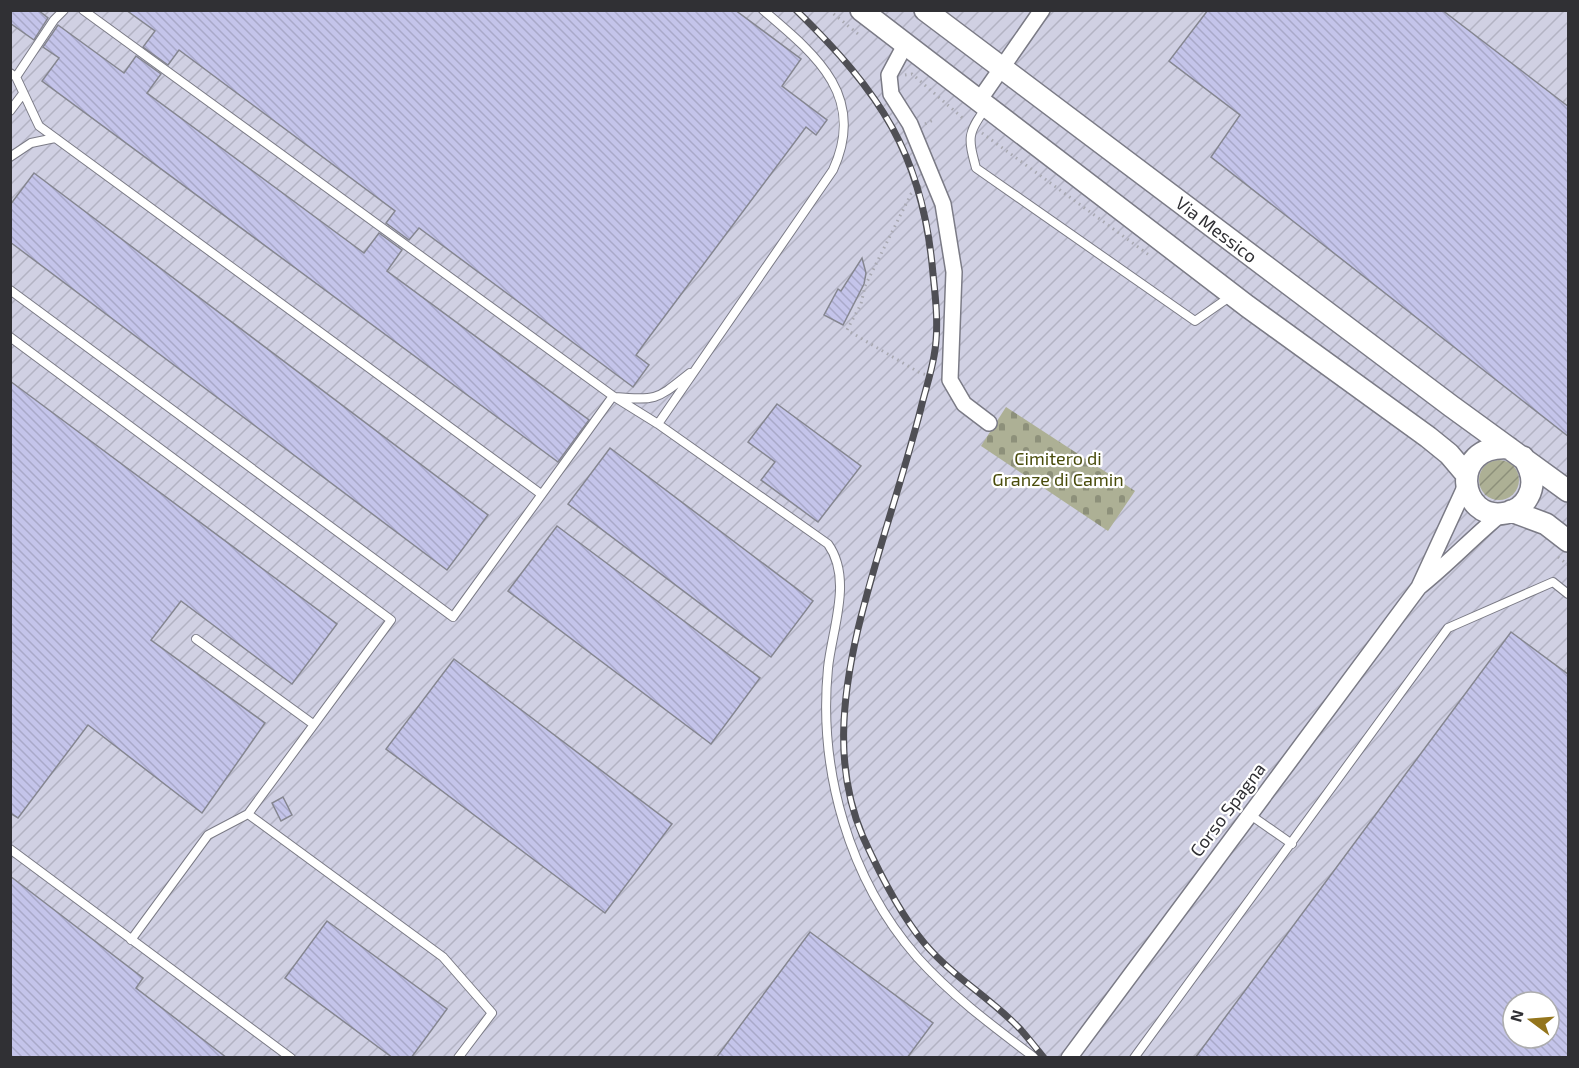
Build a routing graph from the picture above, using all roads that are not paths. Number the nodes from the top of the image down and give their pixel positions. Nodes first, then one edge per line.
1 (64, 10) edge
2 (83, 10) edge
3 (763, 10) edge
4 (861, 10) edge
5 (925, 10) edge
6 (1042, 10) edge
7 (905, 45) junction
8 (1002, 70) junction
9 (13, 75) edge
10 (22, 95) junction
11 (982, 105) junction
12 (10, 111) edge
13 (55, 138) junction
14 (10, 157) edge
15 (10, 290) edge
16 (1232, 295) junction
17 (10, 337) edge
18 (695, 369) junction
19 (614, 396) junction
20 (989, 423) dead end
21 (658, 424) junction
22 (1516, 452) junction
23 (1466, 479) junction
24 (1569, 491) edge
25 (541, 494) junction
26 (1506, 513) junction
27 (1569, 541) edge
28 (1419, 587) junction
29 (1569, 594) edge
30 (196, 639) dead end
31 (313, 724) junction
32 (248, 814) junction
33 (1249, 814) junction
34 (1292, 844) junction
35 (10, 849) edge
36 (131, 940) junction
37 (291, 1058) edge
38 (458, 1058) edge
39 (1035, 1058) edge
40 (1069, 1058) edge
41 (1134, 1058) edge

1 - 9 lane
2 - 19 lane
3 - 18 lane
4 - 7 street
5 - 8 street, Via Messico
6 - 8 street
7 - 11 street
7 - 20 street
8 - 11 street
8 - 22 street, Via Messico
9 - 10 lane
10 - 12 lane
10 - 13 lane
11 - 16 street
11 - 16 lane
13 - 14 lane
13 - 25 lane
15 - 25 lane
16 - 23 street
17 - 31 lane
18 - 19 lane
18 - 21 lane
19 - 21 lane
19 - 25 lane
21 - 39 lane
22 - 23 street
22 - 24 street, Via Messico
22 - 26 street
23 - 26 street
23 - 28 street, Corso Spagna
26 - 27 street
26 - 28 street, Corso Spagna
28 - 33 street, Corso Spagna
29 - 34 lane
30 - 31 lane
31 - 32 lane
32 - 36 lane
32 - 38 lane
33 - 34 lane
33 - 40 street, Corso Spagna
34 - 41 lane
35 - 36 lane
36 - 37 lane

